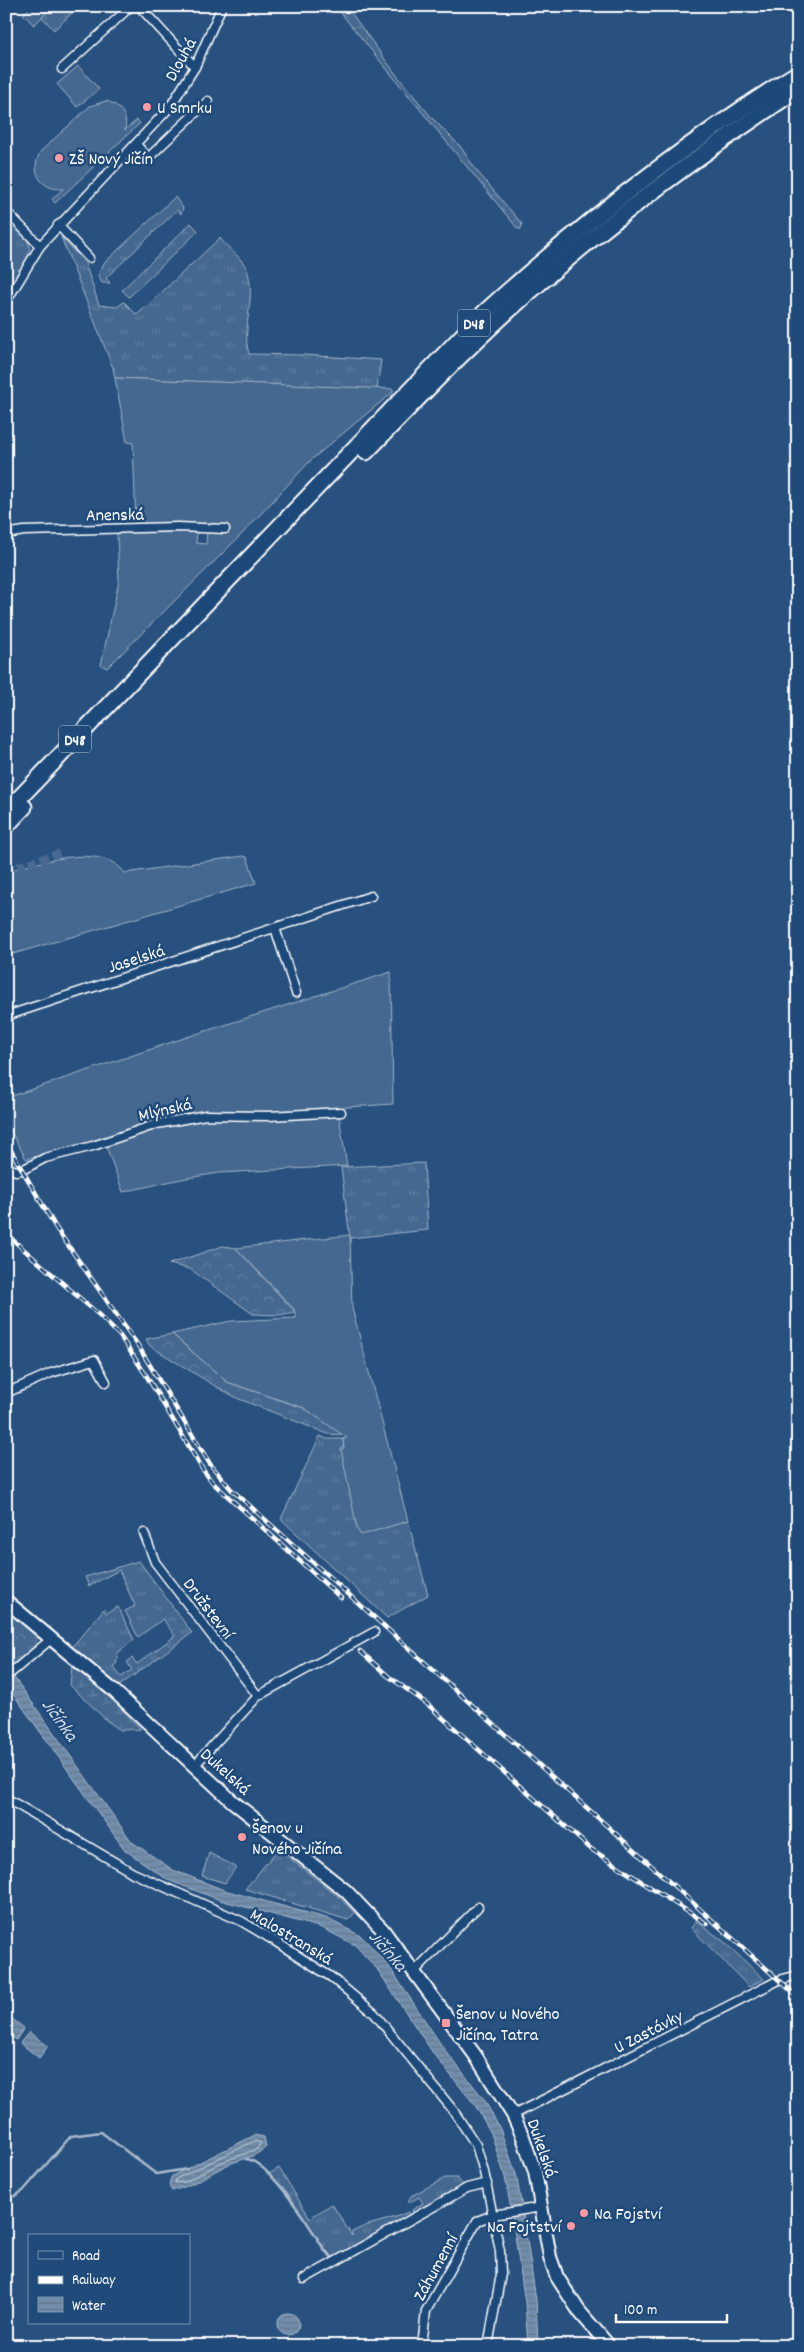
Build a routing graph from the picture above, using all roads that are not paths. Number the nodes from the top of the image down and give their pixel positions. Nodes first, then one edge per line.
1 (132, 6) edge
2 (139, 6) edge
3 (222, 6) edge
4 (195, 68) junction
5 (62, 69) dead end
6 (798, 74) edge
7 (798, 89) edge
8 (208, 102) dead end
9 (136, 144) junction
10 (6, 211) edge
11 (58, 225) junction
12 (40, 246) junction
13 (89, 258) dead end
14 (6, 302) edge
15 (225, 529) dead end
16 (6, 534) edge
17 (6, 812) edge
18 (6, 826) edge
19 (371, 896) dead end
20 (275, 928) junction
21 (296, 993) dead end
22 (6, 1016) edge
23 (341, 1112) dead end
24 (6, 1164) edge
25 (106, 1382) dead end
26 (6, 1393) edge
27 (144, 1533) dead end
28 (6, 1601) edge
29 (374, 1632) dead end
30 (51, 1639) junction
31 (6, 1677) edge
32 (258, 1696) junction
33 (194, 1766) junction
34 (6, 1798) edge
35 (478, 1907) dead end
36 (414, 1972) junction
37 (798, 1975) edge
38 (513, 2115) junction
39 (486, 2183) junction
40 (542, 2207) junction
41 (493, 2214) junction
42 (304, 2279) dead end
43 (422, 2346) edge
44 (488, 2346) edge
45 (609, 2346) edge

1 - 5 street
2 - 4 street
3 - 4 street, Dlouhá
4 - 9 street, Dlouhá
6 - 17 highway, D48
7 - 18 highway, D48
8 - 9 street
9 - 11 street, Dlouhá
10 - 12 street
11 - 12 street, Dlouhá
11 - 13 street
12 - 14 street, Dlouhá
15 - 16 street, Anenská
19 - 20 street, Jaselská
20 - 21 street
20 - 22 street, Jaselská
23 - 24 street, Mlýnská
25 - 26 street
27 - 32 street, Družstevní
28 - 30 main road, Dukelská
29 - 32 street
30 - 31 street
30 - 33 main road, Dukelská
32 - 33 street
33 - 36 main road, Dukelská
34 - 39 street, Malostranská
35 - 36 street
36 - 38 main road, Dukelská
37 - 38 street, U Zastávky
38 - 40 main road, Dukelská
39 - 41 street, Malostranská
39 - 42 street
40 - 41 street
40 - 45 main road, Dukelská
41 - 43 street, Záhumenní
41 - 44 street, Malostranská

